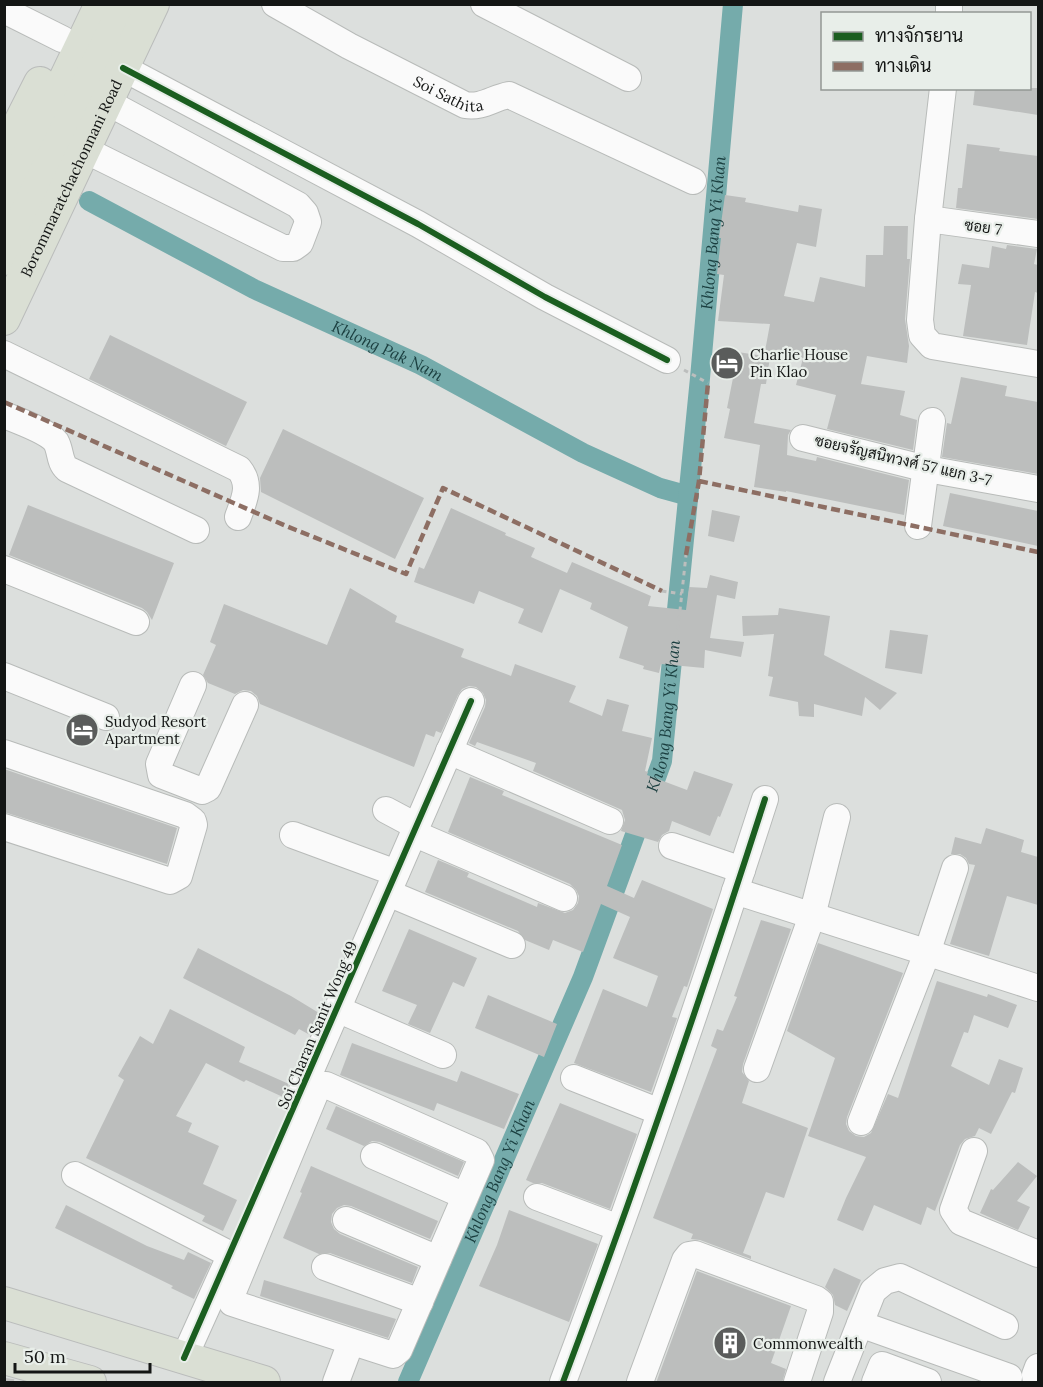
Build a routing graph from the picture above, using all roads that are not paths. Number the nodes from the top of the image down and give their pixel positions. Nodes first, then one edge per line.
1 (15, 4) edge
2 (101, 4) edge
3 (126, 4) edge
4 (153, 4) edge
5 (275, 4) edge
6 (484, 4) edge
7 (4, 10) edge
8 (69, 25) edge
9 (123, 68) junction
10 (628, 78) dead end
11 (943, 90) edge
12 (107, 102) junction
13 (85, 150) junction
14 (4, 154) edge
15 (693, 181) dead end
16 (4, 207) edge
17 (928, 219) junction
18 (1038, 234) edge
19 (4, 259) edge
20 (4, 319) edge
21 (4, 354) edge
22 (667, 360) road end
23 (1038, 364) edge
24 (4, 415) edge
25 (932, 421) dead end
26 (803, 438) dead end
27 (927, 469) junction
28 (1038, 489) edge
29 (238, 517) dead end
30 (918, 526) dead end
31 (196, 530) dead end
32 (4, 569) edge
33 (136, 622) dead end
34 (4, 676) edge
35 (193, 685) dead end
36 (471, 701) dead end
37 (245, 705) dead end
38 (105, 717) dead end
39 (449, 751) junction
40 (4, 753) edge
41 (765, 799) dead end
42 (386, 810) dead end
43 (837, 817) dead end
44 (610, 820) dead end
45 (4, 828) edge
46 (415, 830) junction
47 (293, 836) dead end
48 (672, 846) dead end
49 (955, 868) dead end
50 (739, 880) junction
51 (392, 883) junction
52 (564, 897) dead end
53 (812, 916) junction
54 (512, 945) dead end
55 (927, 952) junction
56 (1038, 988) edge
57 (337, 1009) junction
58 (443, 1055) dead end
59 (757, 1069) dead end
60 (574, 1078) dead end
61 (660, 1112) junction
62 (861, 1122) dead end
63 (974, 1152) dead end
64 (374, 1156) dead end
65 (75, 1175) dead end
66 (465, 1196) junction
67 (537, 1197) dead end
68 (346, 1220) dead end
69 (619, 1228) junction
70 (1038, 1254) edge
71 (231, 1255) junction
72 (438, 1259) junction
73 (325, 1267) dead end
74 (420, 1302) junction
75 (4, 1304) edge
76 (4, 1324) edge
77 (860, 1324) junction
78 (1005, 1326) dead end
79 (351, 1342) junction
80 (4, 1358) edge
81 (1038, 1367) edge
82 (191, 1370) edge
83 (4, 1371) edge
84 (77, 1379) edge
85 (264, 1383) edge
86 (336, 1383) edge
87 (563, 1383) edge
88 (640, 1383) edge
89 (797, 1383) edge
90 (837, 1383) edge
91 (875, 1383) edge
92 (928, 1383) edge
93 (1008, 1383) edge
94 (1036, 1383) edge

1 - 8 street
2 - 16 main road
3 - 19 main road
4 - 9 main road, Borommaratchachonnani Road
5 - 15 street, Soi Sathita
6 - 10 street
7 - 8 street
8 - 14 main road
9 - 12 main road, Borommaratchachonnani Road
9 - 22 street
11 - 17 street
12 - 13 main road, Borommaratchachonnani Road
12 - 13 street
13 - 20 main road, Borommaratchachonnani Road
17 - 18 street, ซอย 7
17 - 23 street
21 - 29 street
24 - 31 street
25 - 27 street
26 - 27 street, ซอยจรัญสนิทวงศ์ 57 แยก 3-7
27 - 28 street, ซอยจรัญสนิทวงศ์ 57 แยก 3-7
27 - 30 street
32 - 33 street
34 - 38 street
35 - 37 street
36 - 39 street, Soi Charan Sanit Wong 49
39 - 44 street
39 - 46 street, Soi Charan Sanit Wong 49
40 - 45 street
41 - 50 street
42 - 46 street
43 - 53 street
46 - 51 street, Soi Charan Sanit Wong 49
46 - 52 street
47 - 51 street
48 - 50 street
49 - 55 street
50 - 53 street
50 - 61 street
51 - 54 street
51 - 57 street, Soi Charan Sanit Wong 49
53 - 55 street
53 - 59 street
55 - 56 street
55 - 62 street
57 - 58 street
57 - 71 street, Soi Charan Sanit Wong 49
60 - 61 street
61 - 69 street
63 - 70 street
64 - 66 street
65 - 71 street
66 - 72 street
66 - 79 street
67 - 69 street
68 - 72 street
69 - 87 street
71 - 82 street, Soi Charan Sanit Wong 49
72 - 74 street
73 - 74 street
74 - 79 street
75 - 82 main road
76 - 82 main road
77 - 78 street
77 - 90 street
77 - 93 street
79 - 86 street
80 - 84 main road
81 - 94 street
82 - 85 main road
83 - 84 main road
88 - 89 street
91 - 92 street

